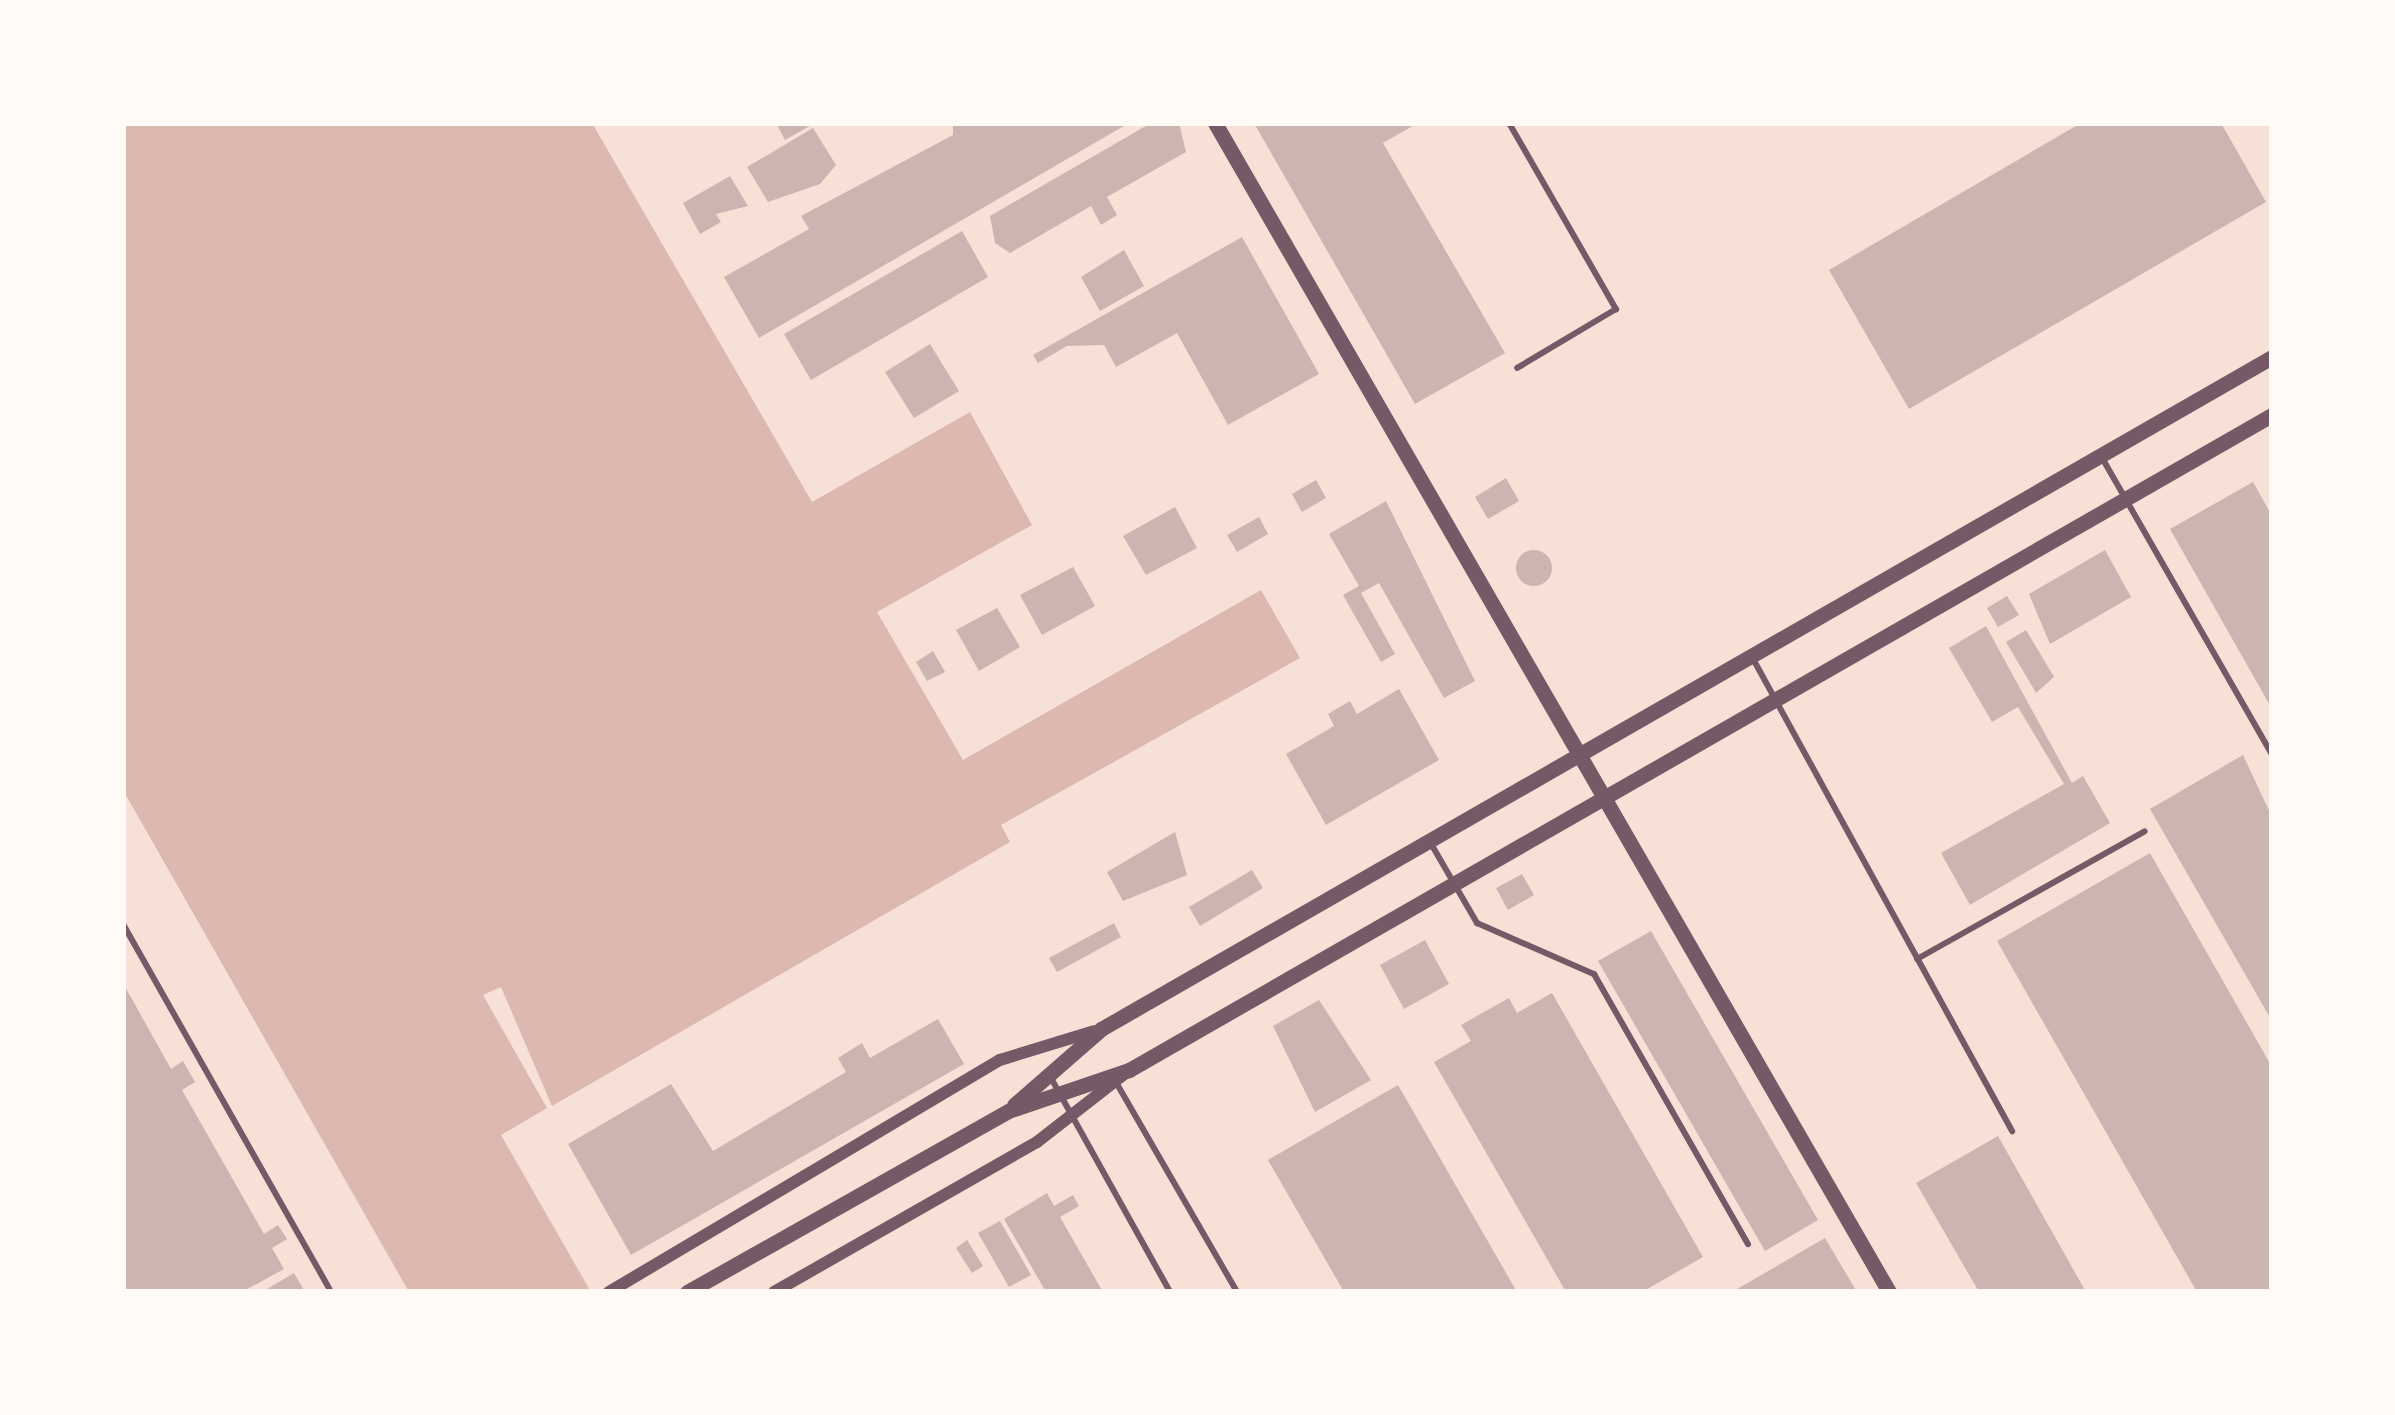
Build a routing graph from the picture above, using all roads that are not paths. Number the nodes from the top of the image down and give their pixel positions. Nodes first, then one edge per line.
1 (1215, 123) edge
2 (1509, 123) edge
3 (2272, 356) edge
4 (1517, 368) dead end
5 (2272, 415) edge
6 (2099, 453) junction
7 (2123, 500) junction
8 (1750, 653) junction
9 (1775, 700) junction
10 (1577, 753) junction
11 (2272, 754) edge
12 (1604, 799) junction
13 (2145, 831) dead end
14 (1428, 839) junction
15 (1454, 884) junction
16 (123, 923) edge
17 (1917, 959) junction
18 (1101, 1029) junction
19 (1049, 1075) junction
20 (1118, 1076) junction
21 (1060, 1094) junction
22 (1008, 1111) junction
23 (1071, 1115) junction
24 (2012, 1131) dead end
25 (1748, 1244) dead end
26 (331, 1292) edge
27 (609, 1292) edge
28 (687, 1292) edge
29 (774, 1292) edge
30 (1170, 1292) edge
31 (1237, 1292) edge
32 (1888, 1292) edge

1 - 10 street
2 - 4 lane
3 - 6 street
5 - 7 street
6 - 7 lane
6 - 8 street
7 - 9 street
7 - 11 lane
8 - 9 lane
8 - 10 street
9 - 12 street
9 - 17 lane
10 - 12 street
10 - 14 street
12 - 15 street
12 - 32 street
13 - 17 lane
14 - 15 lane
14 - 18 street
15 - 20 street
15 - 25 lane
16 - 26 lane
17 - 24 lane
18 - 19 street
18 - 27 street
19 - 21 lane
19 - 22 street
20 - 21 street
20 - 23 street
20 - 31 lane
21 - 22 street
21 - 23 lane
22 - 28 street
23 - 29 street
23 - 30 lane

